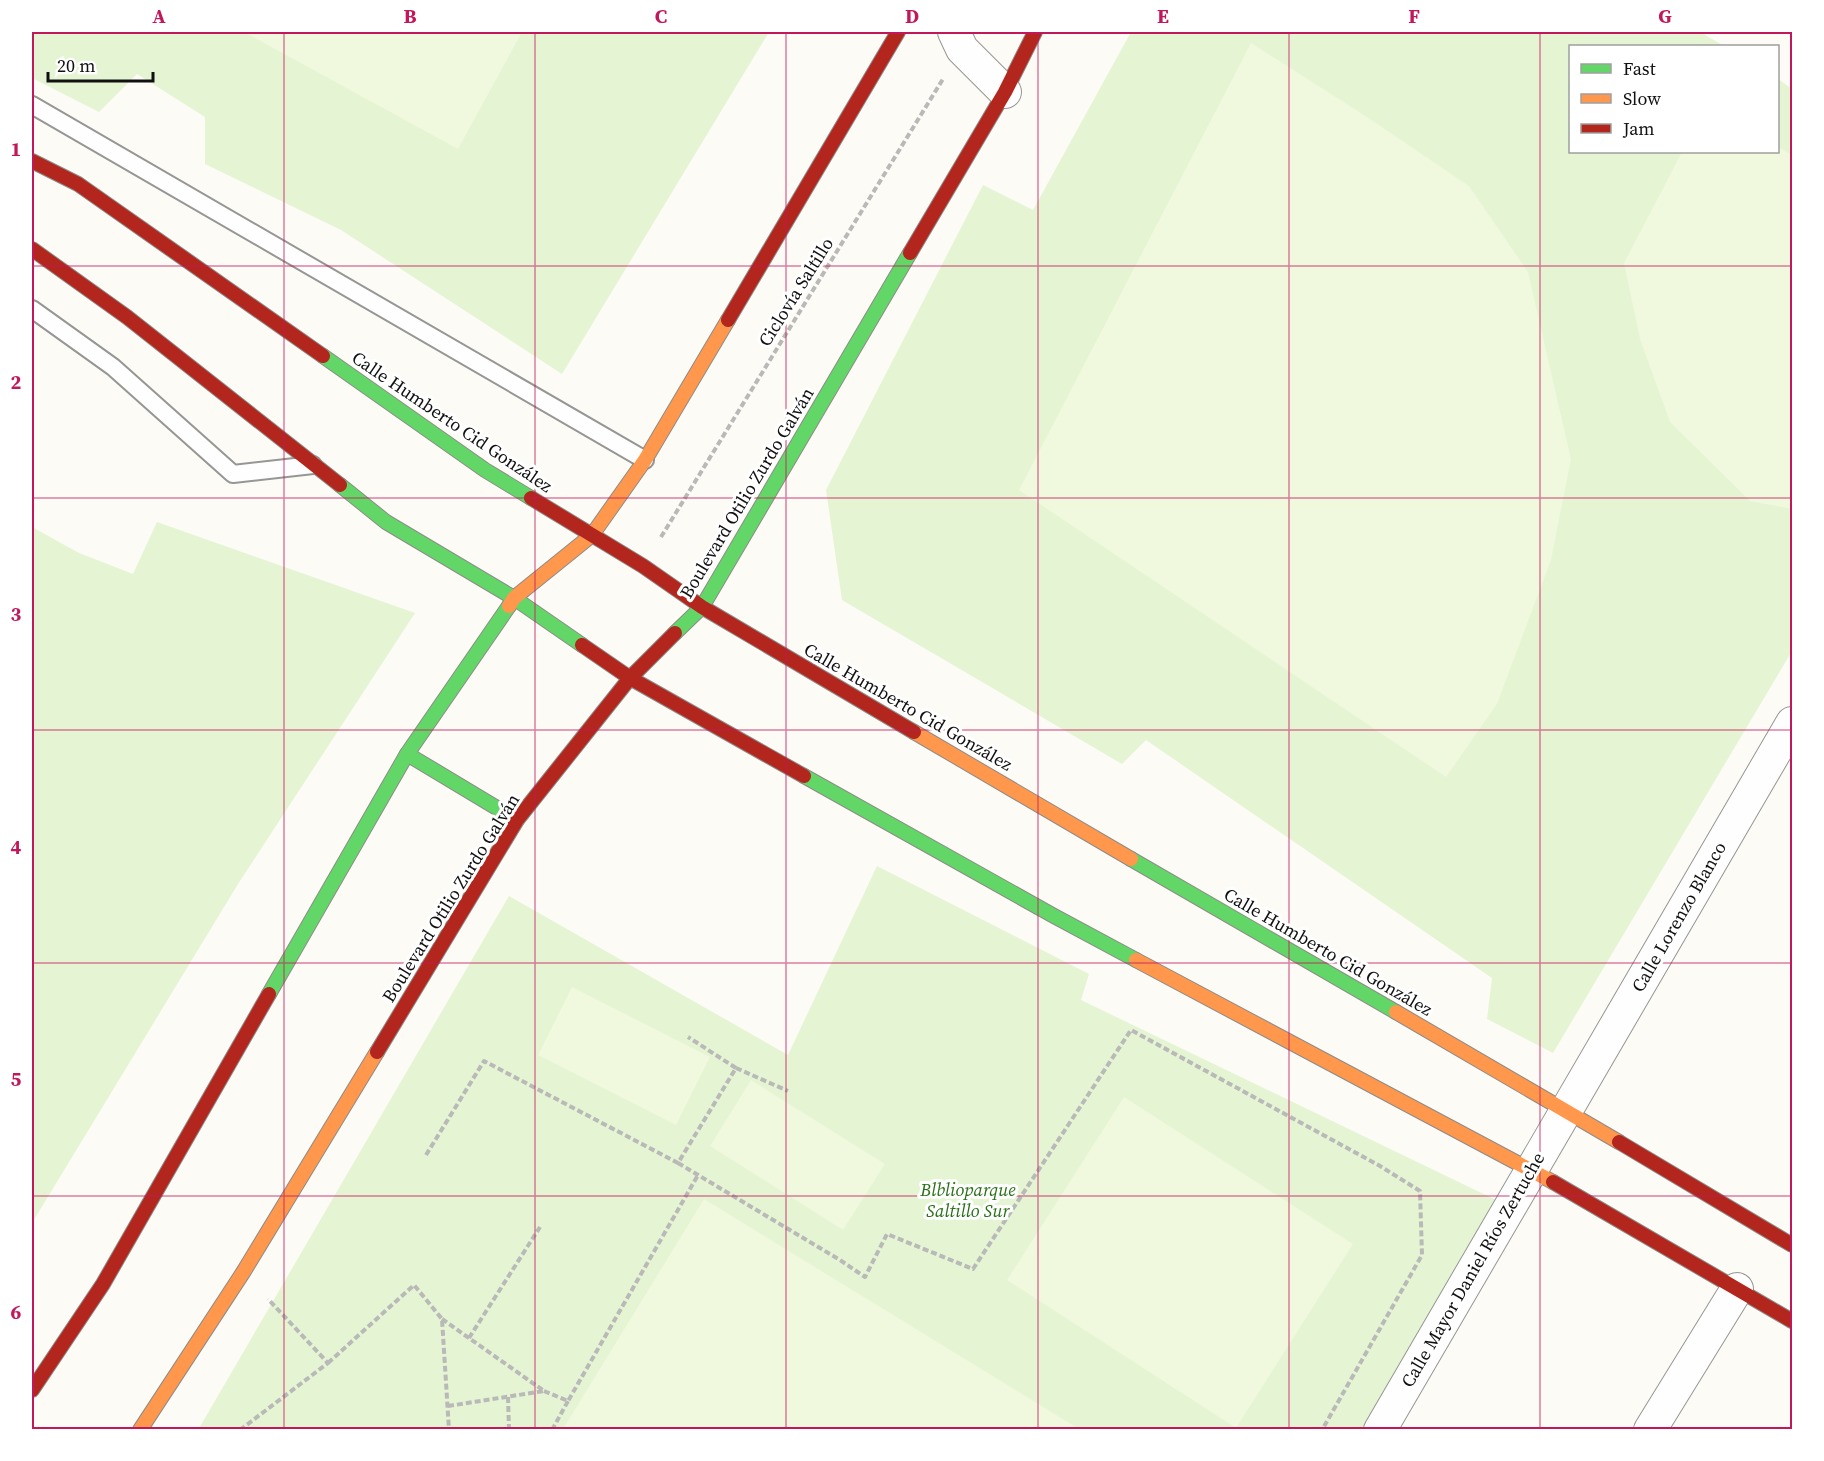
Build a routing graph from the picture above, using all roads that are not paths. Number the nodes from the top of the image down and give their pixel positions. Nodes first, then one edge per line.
1 (898, 32) edge
2 (1035, 32) edge
3 (958, 40) edge
4 (1005, 92) junction
5 (32, 105) edge
6 (32, 161) edge
7 (32, 249) edge
8 (32, 309) edge
9 (645, 460) junction
10 (315, 465) junction
11 (592, 535) junction
12 (514, 598) junction
13 (702, 607) junction
14 (630, 678) junction
15 (1792, 723) edge
16 (407, 754) junction
17 (517, 820) junction
18 (1566, 1110) junction
19 (1532, 1170) junction
20 (1792, 1243) edge
21 (1737, 1290) junction
22 (1792, 1321) edge
23 (32, 1390) edge
24 (140, 1430) edge
25 (1380, 1430) edge
26 (1650, 1430) edge

1 - 9 street
2 - 4 street, Boulevard Otilio Zurdo Galván
3 - 4 street
4 - 13 street, Boulevard Otilio Zurdo Galván
5 - 9 lane
6 - 11 street, Calle Humberto Cid González
7 - 10 street
8 - 10 lane
9 - 11 street
10 - 12 street
11 - 12 street
11 - 13 street, Calle Humberto Cid González
12 - 14 street
12 - 16 street
13 - 14 street, Boulevard Otilio Zurdo Galván
13 - 18 street, Calle Humberto Cid González
14 - 17 street, Boulevard Otilio Zurdo Galván
14 - 19 street
15 - 18 street, Calle Lorenzo Blanco
16 - 17 street
16 - 23 street
17 - 24 street, Boulevard Otilio Zurdo Galván
18 - 19 street, Calle Mayor Daniel Ríos Zertuche
18 - 20 street, Calle Humberto Cid González
19 - 21 street
19 - 25 street, Calle Mayor Daniel Ríos Zertuche
21 - 22 street
21 - 26 street

